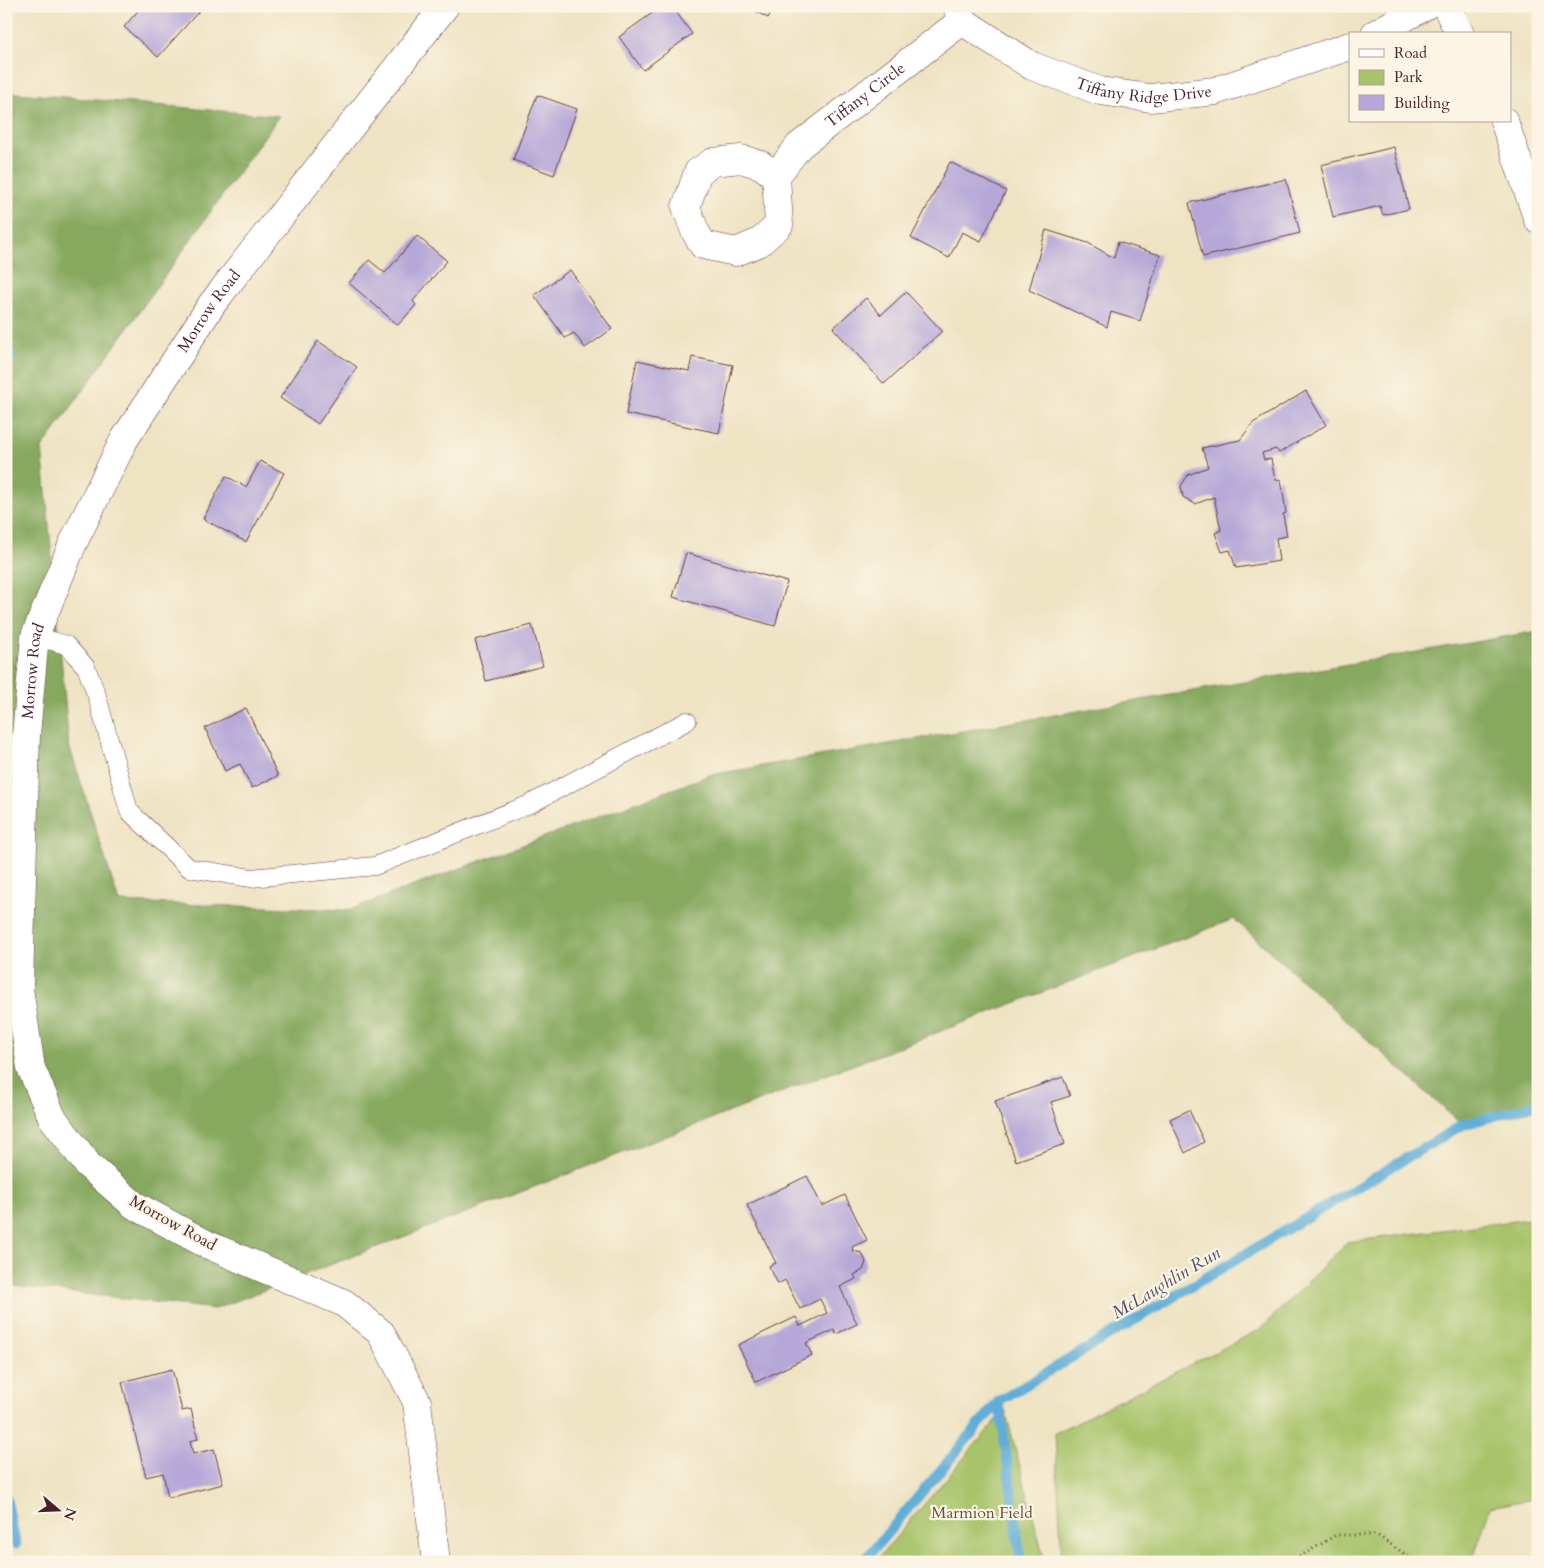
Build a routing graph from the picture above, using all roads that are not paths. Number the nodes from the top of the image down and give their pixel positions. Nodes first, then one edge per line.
1 (445, 6) edge
2 (1425, 6) edge
3 (1446, 6) edge
4 (959, 13) edge
5 (1379, 32) edge
6 (1459, 32) edge
7 (1349, 46) edge
8 (1504, 122) edge
9 (776, 176) dead end
10 (1538, 220) edge
11 (35, 636) junction
12 (687, 721) dead end
13 (436, 1562) edge

1 - 11 street, Morrow Road
2 - 5 street
3 - 6 street
4 - 7 street, Tiffany Ridge Drive
4 - 9 street, Tiffany Circle
8 - 10 street
11 - 12 lane
11 - 13 street, Morrow Road

